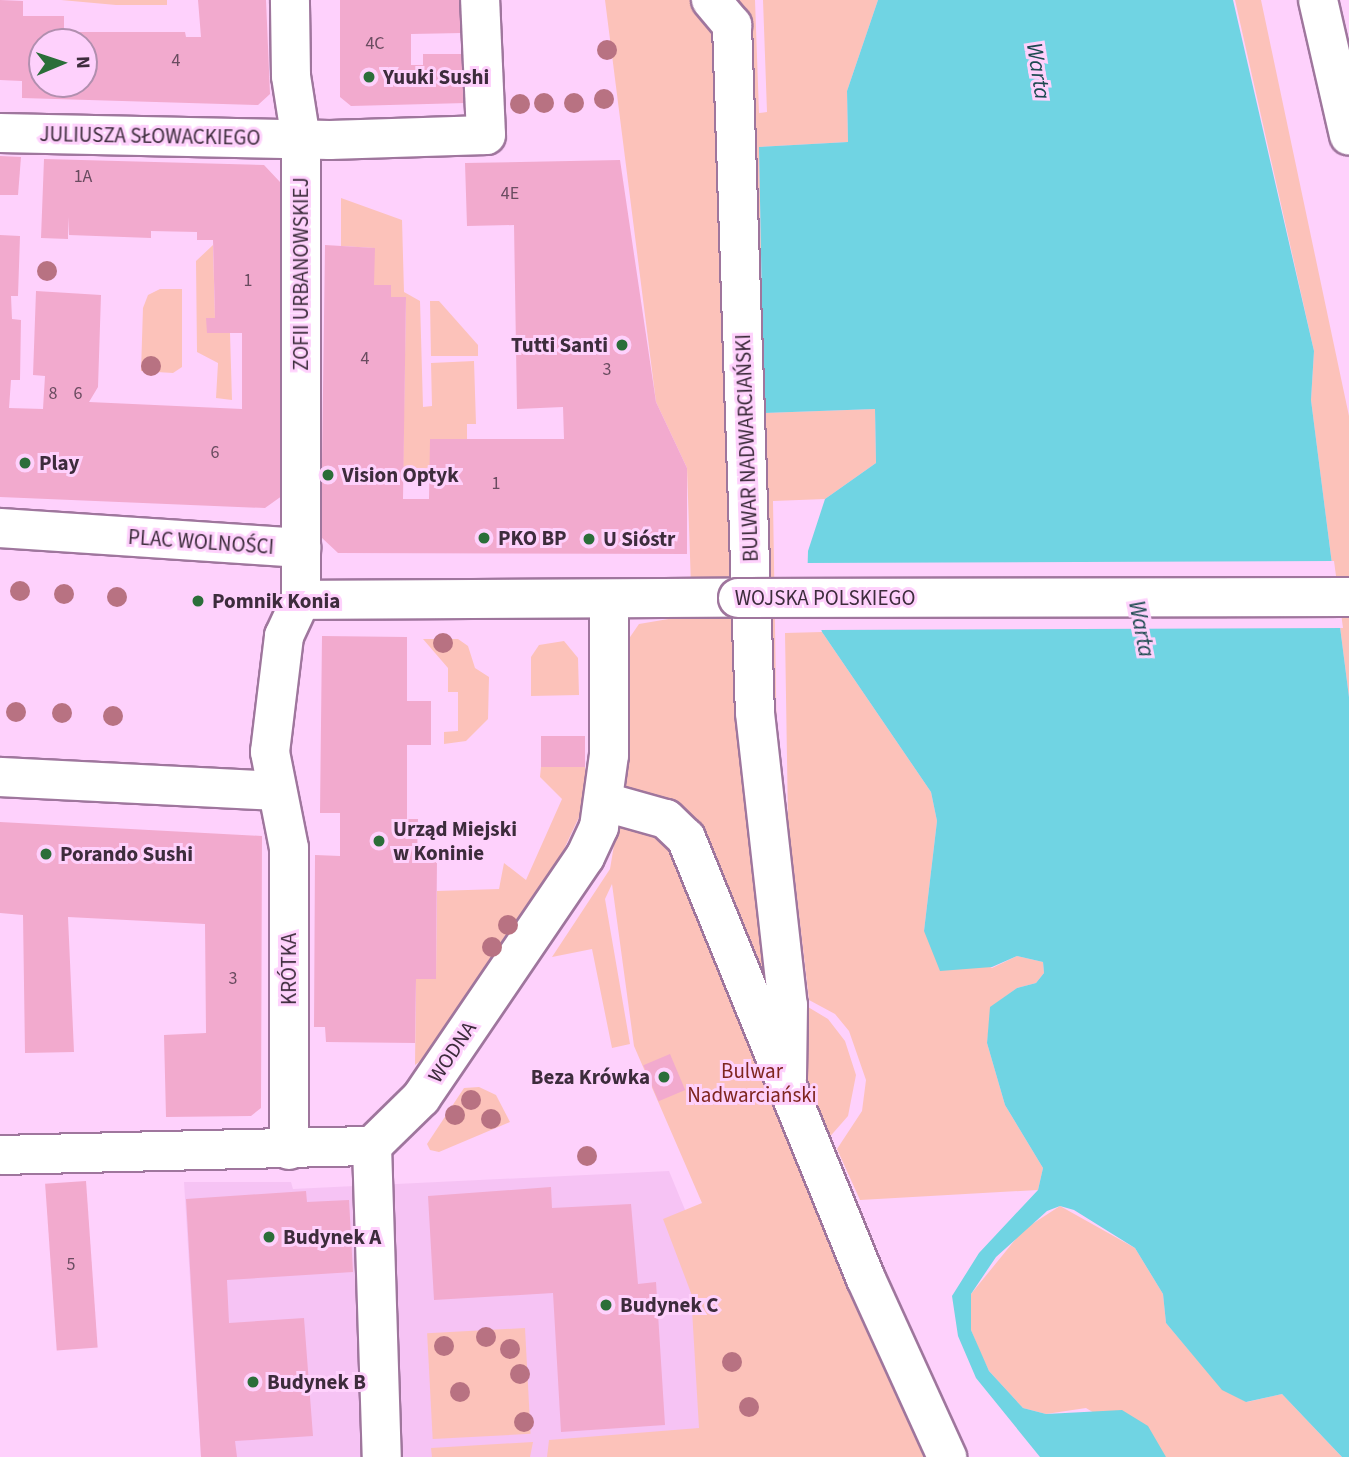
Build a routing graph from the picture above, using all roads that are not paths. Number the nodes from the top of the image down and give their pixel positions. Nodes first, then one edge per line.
1 (289, 0) edge
2 (480, 0) edge
3 (711, 0) edge
4 (1318, 0) edge
5 (0, 133) edge
6 (1349, 135) edge
7 (301, 140) junction
8 (0, 528) edge
9 (301, 548) junction
10 (1349, 597) edge
11 (301, 600) junction
12 (609, 600) junction
13 (0, 777) edge
14 (274, 791) junction
15 (605, 802) junction
16 (787, 1079) junction
17 (372, 1146) junction
18 (289, 1150) junction
19 (0, 1156) edge
20 (382, 1457) edge
21 (947, 1457) edge

1 - 7 street, ZOFII URBANOWSKIEJ
2 - 7 street, JULIUSZA SŁOWACKIEGO
3 - 16 street, BULWAR NADWARCIAŃSKI
4 - 6 street
5 - 7 street, JULIUSZA SŁOWACKIEGO
7 - 9 street, ZOFII URBANOWSKIEJ
8 - 9 street, PLAC WOLNOŚCI
9 - 11 street, PLAC WOLNOŚCI
10 - 12 street, WOJSKA POLSKIEGO, bridge
11 - 12 street, WOJSKA POLSKIEGO
11 - 14 street, PLAC WOLNOŚCI
12 - 15 street, WODNA
13 - 14 street
14 - 18 street, KRÓTKA
15 - 16 street
15 - 17 street, WODNA
16 - 21 street, BULWAR NADWARCIAŃSKI
17 - 18 street
17 - 20 street
18 - 19 street

